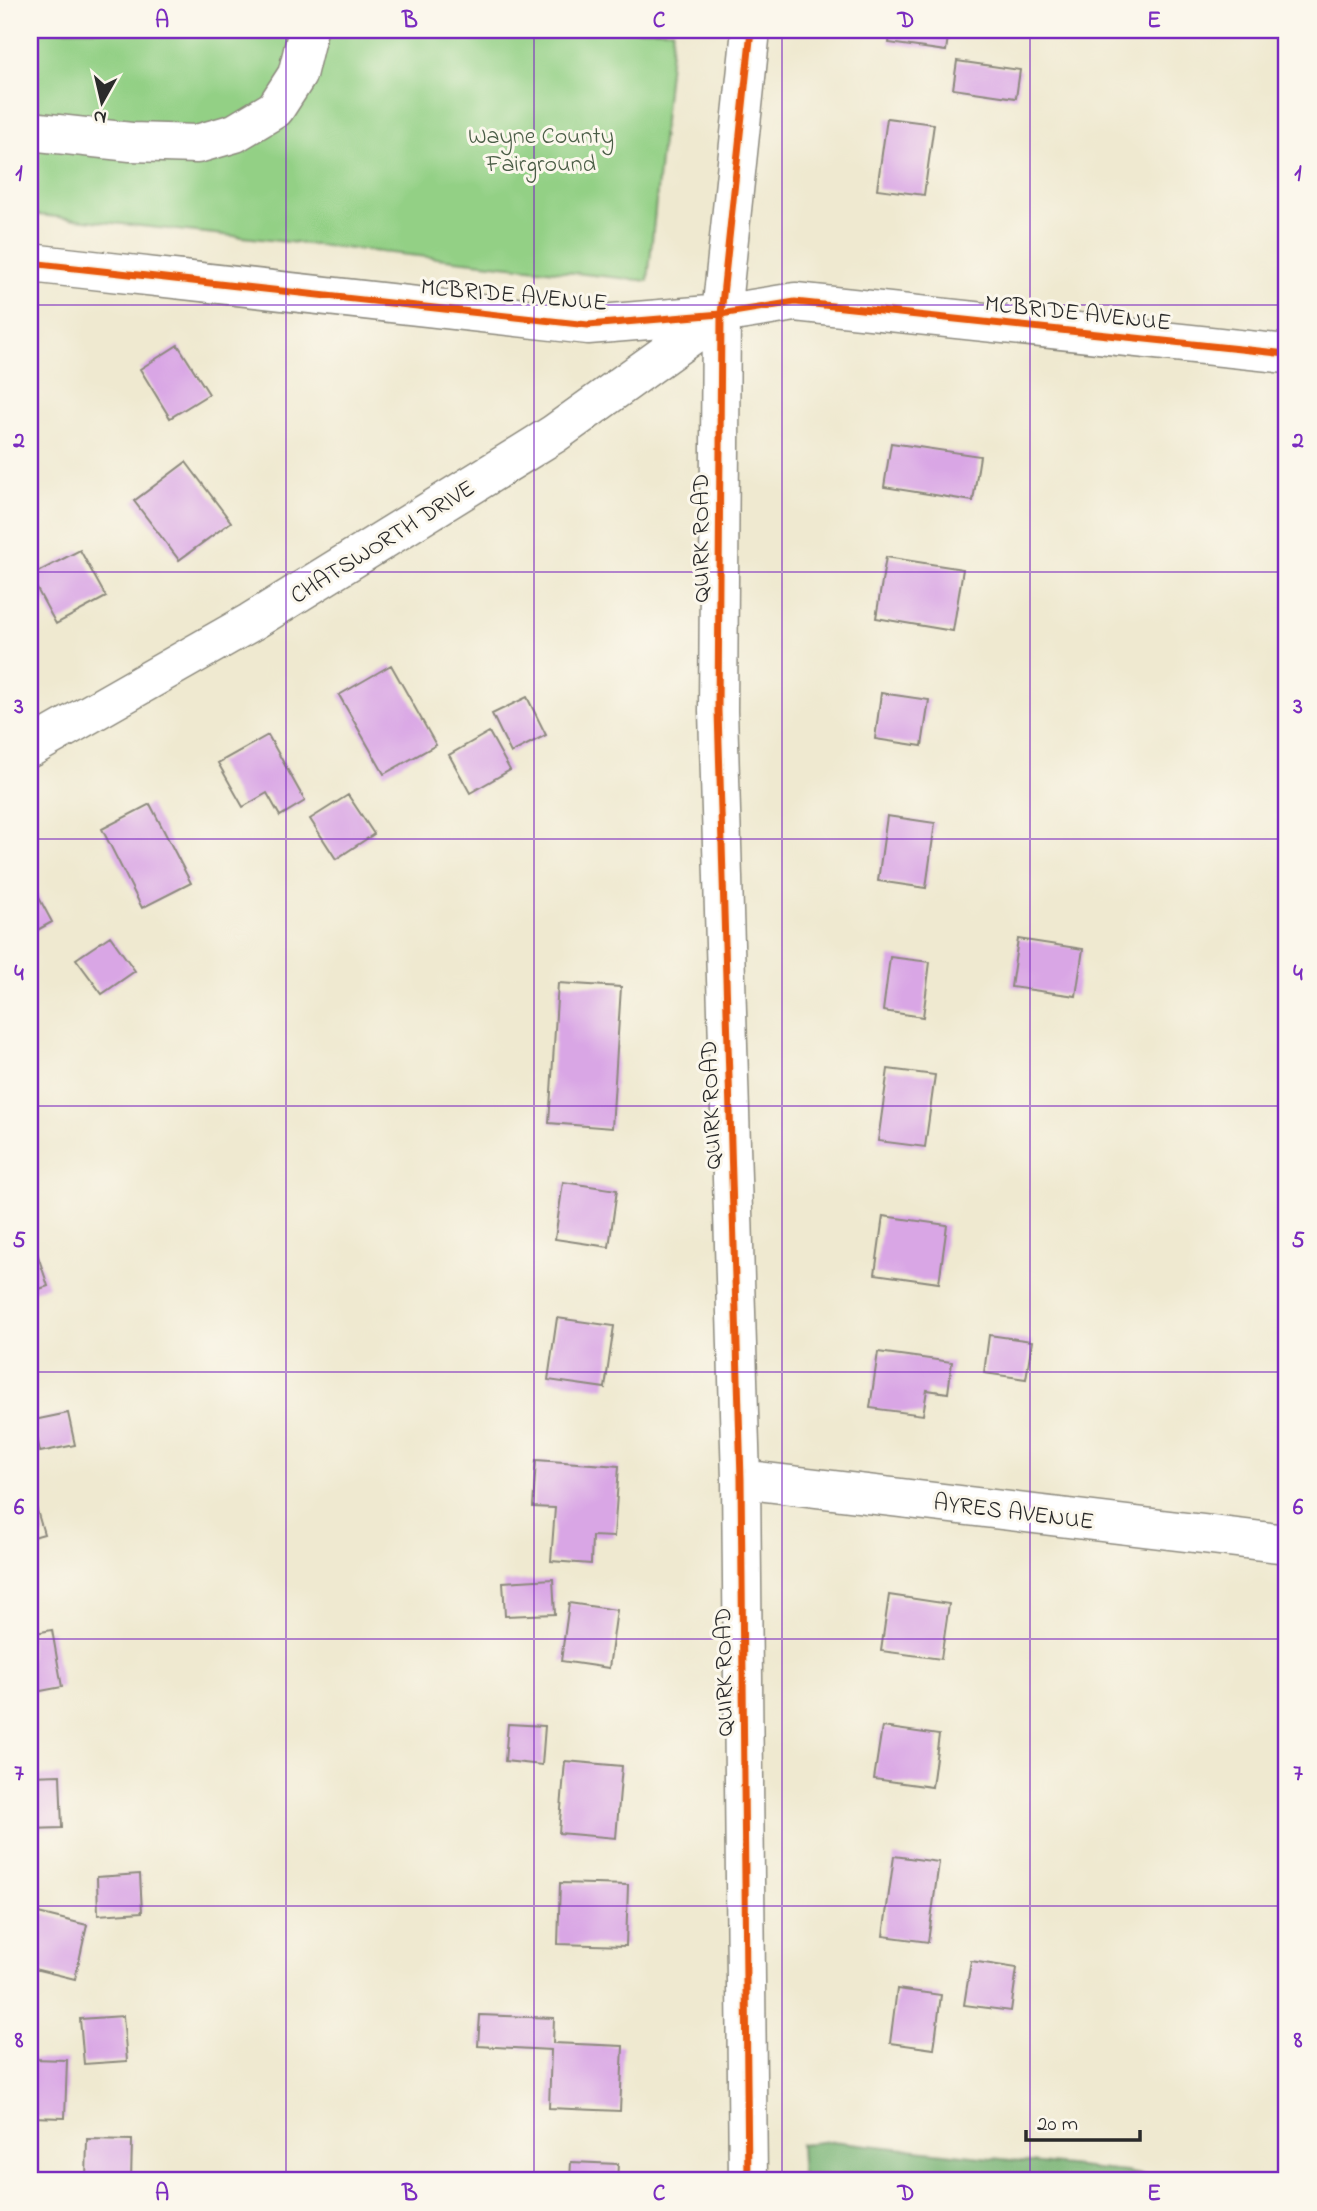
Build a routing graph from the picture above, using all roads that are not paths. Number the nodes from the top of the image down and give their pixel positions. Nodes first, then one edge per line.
1 (307, 30) edge
2 (751, 30) edge
3 (30, 131) edge
4 (30, 263) edge
5 (721, 314) junction
6 (1287, 354) edge
7 (30, 748) edge
8 (741, 1479) junction
9 (1287, 1544) edge
10 (748, 2181) edge

1 - 3 street
2 - 5 street, QUIRK ROAD
4 - 5 street, MCBRIDE AVENUE
5 - 6 street, MCBRIDE AVENUE
5 - 7 street, CHATSWORTH DRIVE
5 - 8 street, QUIRK ROAD
8 - 9 street, AYRES AVENUE
8 - 10 street, QUIRK ROAD

